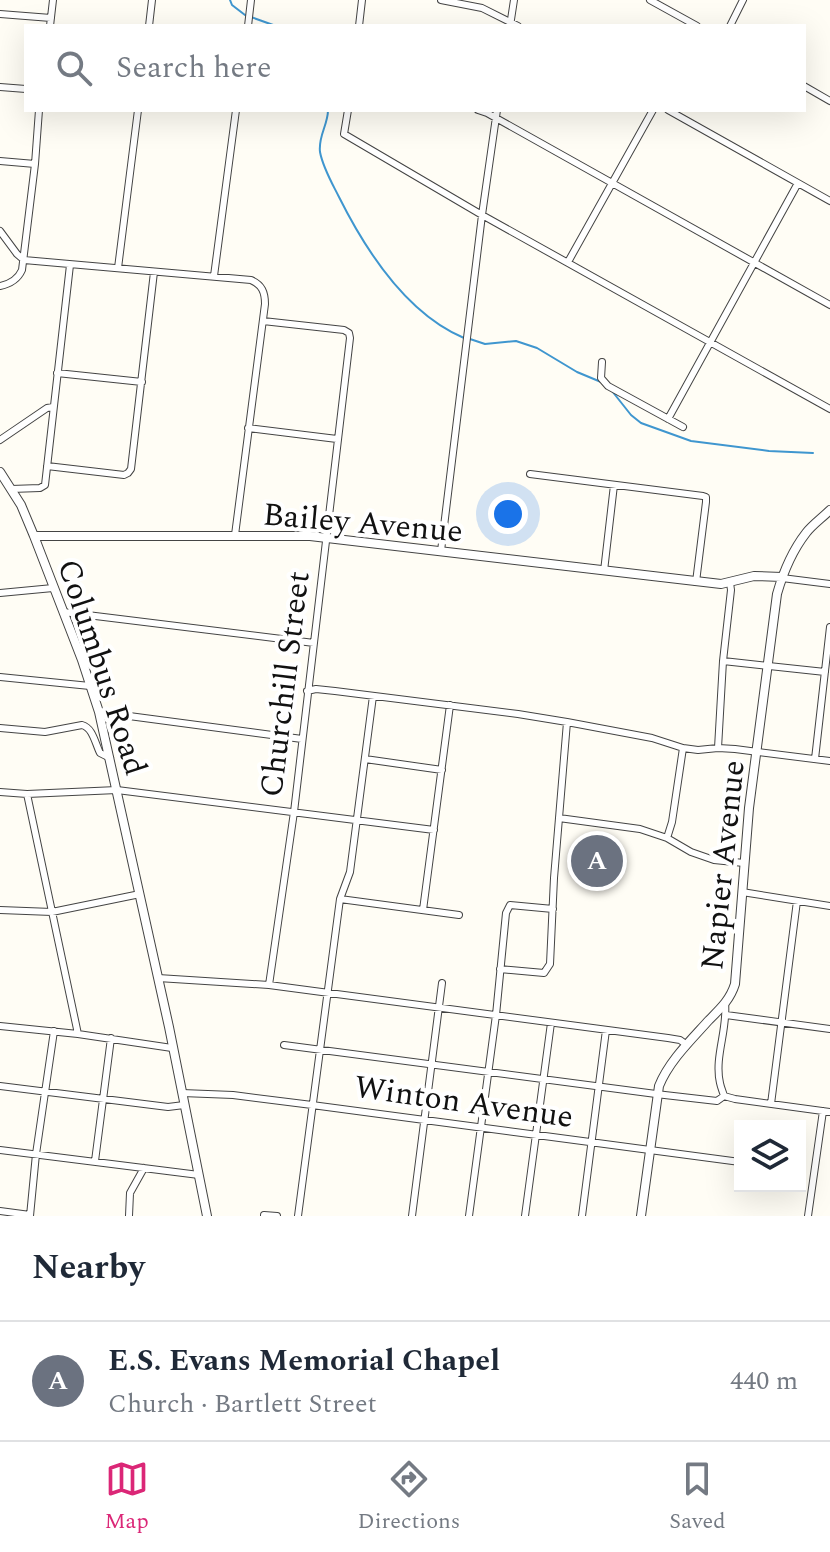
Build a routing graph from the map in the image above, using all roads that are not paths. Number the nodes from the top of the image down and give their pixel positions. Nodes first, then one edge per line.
1 (53, 0) edge
2 (152, 0) edge
3 (251, 0) edge
4 (362, 0) edge
5 (441, 0) edge
6 (514, 0) edge
7 (650, 0) edge
8 (743, 0) edge
9 (0, 14) edge
10 (50, 22) edge
11 (149, 24) edge
12 (248, 24) edge
13 (359, 24) edge
14 (510, 24) edge
15 (693, 24) edge
16 (731, 24) edge
17 (0, 87) edge
18 (806, 87) edge
19 (24, 89) edge
20 (830, 101) edge
21 (39, 112) edge
22 (138, 112) edge
23 (236, 112) edge
24 (348, 112) edge
25 (652, 112) edge
26 (672, 112) edge
27 (497, 114) edge
28 (0, 161) edge
29 (35, 164) junction
30 (612, 183) junction
31 (798, 183) junction
32 (830, 201) edge
33 (482, 215) junction
34 (0, 231) edge
35 (24, 260) junction
36 (568, 262) junction
37 (754, 262) junction
38 (70, 265) junction
39 (118, 268) junction
40 (154, 272) junction
41 (214, 276) junction
42 (0, 286) edge
43 (830, 305) edge
44 (263, 321) junction
45 (709, 341) junction
46 (602, 362) dead end
47 (57, 373) junction
48 (142, 382) junction
49 (53, 407) junction
50 (830, 409) edge
51 (668, 419) junction
52 (683, 427) dead end
53 (248, 428) junction
54 (337, 439) junction
55 (0, 440) edge
56 (47, 466) junction
57 (0, 472) edge
58 (530, 474) dead end
59 (614, 485) junction
60 (11, 489) junction
61 (830, 510) edge
62 (235, 535) junction
63 (34, 536) junction
64 (326, 538) junction
65 (441, 551) junction
66 (604, 571) junction
67 (782, 577) junction
68 (696, 582) junction
69 (730, 583) junction
70 (830, 584) edge
71 (53, 588) junction
72 (0, 593) edge
73 (63, 612) junction
74 (830, 627) edge
75 (314, 643) junction
76 (723, 661) junction
77 (767, 666) junction
78 (825, 672) junction
79 (0, 677) edge
80 (90, 686) junction
81 (307, 691) junction
82 (373, 696) junction
83 (450, 705) junction
84 (99, 712) junction
85 (567, 722) junction
86 (0, 728) edge
87 (302, 739) junction
88 (683, 748) junction
89 (718, 748) junction
90 (757, 752) junction
91 (110, 758) junction
92 (365, 759) junction
93 (815, 759) junction
94 (830, 761) edge
95 (442, 770) junction
96 (117, 790) junction
97 (0, 792) edge
98 (27, 794) junction
99 (294, 812) junction
100 (559, 818) junction
101 (357, 820) junction
102 (434, 830) junction
103 (667, 838) junction
104 (744, 863) junction
105 (742, 892) junction
106 (140, 894) junction
107 (340, 899) junction
108 (797, 901) junction
109 (830, 906) edge
110 (553, 909) junction
111 (0, 910) edge
112 (423, 910) junction
113 (52, 912) junction
114 (459, 915) dead end
115 (500, 969) junction
116 (158, 978) junction
117 (442, 983) dead end
118 (269, 985) junction
119 (326, 993) junction
120 (725, 1003) junction
121 (440, 1008) junction
122 (496, 1015) junction
123 (726, 1015) junction
124 (781, 1022) junction
125 (551, 1023) junction
126 (0, 1026) edge
127 (830, 1029) edge
128 (606, 1030) junction
129 (54, 1031) junction
130 (78, 1034) junction
131 (111, 1038) junction
132 (284, 1045) dead end
133 (687, 1045) junction
134 (172, 1048) junction
135 (320, 1049) junction
136 (432, 1063) junction
137 (488, 1071) junction
138 (544, 1079) junction
139 (0, 1086) edge
140 (598, 1086) junction
141 (45, 1092) junction
142 (182, 1093) junction
143 (656, 1094) junction
144 (724, 1096) junction
145 (102, 1100) junction
146 (771, 1104) junction
147 (184, 1105) junction
148 (312, 1105) junction
149 (826, 1112) edge
150 (424, 1120) junction
151 (480, 1127) junction
152 (537, 1135) junction
153 (590, 1142) junction
154 (0, 1150) edge
155 (649, 1150) junction
156 (36, 1154) junction
157 (95, 1161) junction
158 (734, 1161) edge
159 (144, 1168) junction
160 (199, 1175) junction
161 (0, 1211) edge
162 (264, 1215) edge
163 (30, 1216) edge
164 (129, 1216) edge
165 (207, 1216) edge
166 (277, 1216) edge
167 (298, 1216) edge
168 (412, 1216) edge
169 (469, 1216) edge
170 (525, 1216) edge
171 (582, 1216) edge
172 (641, 1216) edge
173 (808, 1216) edge

1 - 10 street
2 - 11 street
3 - 12 street
4 - 13 street
5 - 14 street
6 - 14 street
7 - 15 street
8 - 16 street
9 - 10 street
17 - 19 street
18 - 20 street
21 - 29 street
22 - 39 street
23 - 41 street
24 - 33 street
25 - 30 street
26 - 31 street
27 - 30 street
27 - 33 street
28 - 29 street
29 - 35 street
30 - 36 street
30 - 37 street
31 - 32 street
31 - 37 street
33 - 36 street
33 - 65 street
34 - 35 street
35 - 38 street
35 - 42 street
36 - 45 street
37 - 43 street
37 - 45 street
38 - 39 street
38 - 47 street
39 - 40 street
40 - 41 street
40 - 48 street
41 - 44 street
44 - 53 street
44 - 54 street, Churchill Street
45 - 50 street
45 - 51 street
46 - 51 street
47 - 48 street
47 - 49 street
48 - 56 street
49 - 55 street
49 - 56 street
51 - 52 street
53 - 54 street
53 - 62 street
54 - 64 street, Churchill Street
56 - 60 street
57 - 60 street, Columbus Road
58 - 59 street
59 - 66 street
59 - 68 street
60 - 63 street, Columbus Road
61 - 67 street, Napier Avenue
62 - 63 street, Bailey Avenue
62 - 64 street, Bailey Avenue
63 - 71 street, Columbus Road
64 - 65 street, Bailey Avenue
64 - 75 street, Churchill Street
65 - 66 street, Bailey Avenue
66 - 68 street, Bailey Avenue
67 - 69 street, Bailey Avenue
67 - 70 street
67 - 77 street, Napier Avenue
68 - 69 street, Bailey Avenue
69 - 76 street
71 - 72 street
71 - 73 street, Columbus Road
73 - 75 street
73 - 80 street, Columbus Road
74 - 78 street
75 - 81 street, Churchill Street
76 - 77 street
76 - 89 street
77 - 78 street
77 - 90 street, Napier Avenue
78 - 93 street
79 - 80 street
80 - 84 street, Columbus Road
81 - 82 street
81 - 87 street, Churchill Street
82 - 83 street
82 - 92 street
83 - 85 street
83 - 95 street
84 - 87 street
84 - 91 street, Columbus Road
85 - 88 street
85 - 100 street
86 - 91 street
87 - 99 street, Churchill Street
88 - 89 street
88 - 103 street
89 - 90 street
90 - 93 street
90 - 104 street, Napier Avenue
91 - 96 street, Columbus Road
92 - 95 street
92 - 101 street
93 - 94 street
95 - 102 street
96 - 98 street
96 - 99 street
96 - 106 street, Columbus Road
97 - 98 street
98 - 113 street
99 - 101 street
99 - 118 street, Churchill Street
100 - 103 street
100 - 110 street
101 - 102 street
101 - 107 street
102 - 112 street
103 - 104 street
104 - 105 street, Napier Avenue
105 - 108 street
105 - 120 street, Napier Avenue
106 - 113 street
106 - 116 street, Columbus Road
107 - 112 street
107 - 119 street
108 - 109 street
108 - 124 street
110 - 115 street
110 - 115 street
111 - 113 street
112 - 114 street
113 - 130 street
115 - 122 street
116 - 118 street
116 - 134 street, Columbus Road
117 - 121 street
118 - 119 street
119 - 121 street
119 - 135 street
120 - 123 street
120 - 133 street, Napier Avenue
121 - 122 street
121 - 136 street
122 - 125 street
122 - 137 street
123 - 124 street
123 - 144 street
124 - 127 street
124 - 146 street
125 - 128 street
125 - 138 street
126 - 129 street
128 - 133 street
128 - 140 street
129 - 130 street
129 - 141 street
130 - 131 street
131 - 134 street
131 - 145 street
132 - 135 street
133 - 143 street, Napier Avenue
134 - 142 street, Columbus Road
135 - 136 street
135 - 148 street
136 - 137 street
136 - 150 street
137 - 138 street
137 - 151 street
138 - 140 street
138 - 152 street
139 - 141 street
140 - 143 street
140 - 153 street
141 - 145 street
141 - 156 street
142 - 147 street, Columbus Road
142 - 148 street, Winton Avenue
143 - 144 street
143 - 155 street, Napier Avenue
144 - 146 street
145 - 147 street
145 - 157 street
146 - 149 street
147 - 160 street, Columbus Road
148 - 150 street, Winton Avenue
148 - 167 street
149 - 173 street
150 - 151 street, Winton Avenue
150 - 168 street
151 - 152 street, Winton Avenue
151 - 169 street
152 - 153 street, Winton Avenue
152 - 170 street
153 - 155 street, Winton Avenue
153 - 171 street
154 - 156 street
155 - 158 street, Winton Avenue
155 - 172 street, Napier Avenue
156 - 157 street
156 - 163 street
157 - 159 street
159 - 160 street
159 - 164 street
160 - 165 street, Columbus Road
161 - 163 street
162 - 166 street

